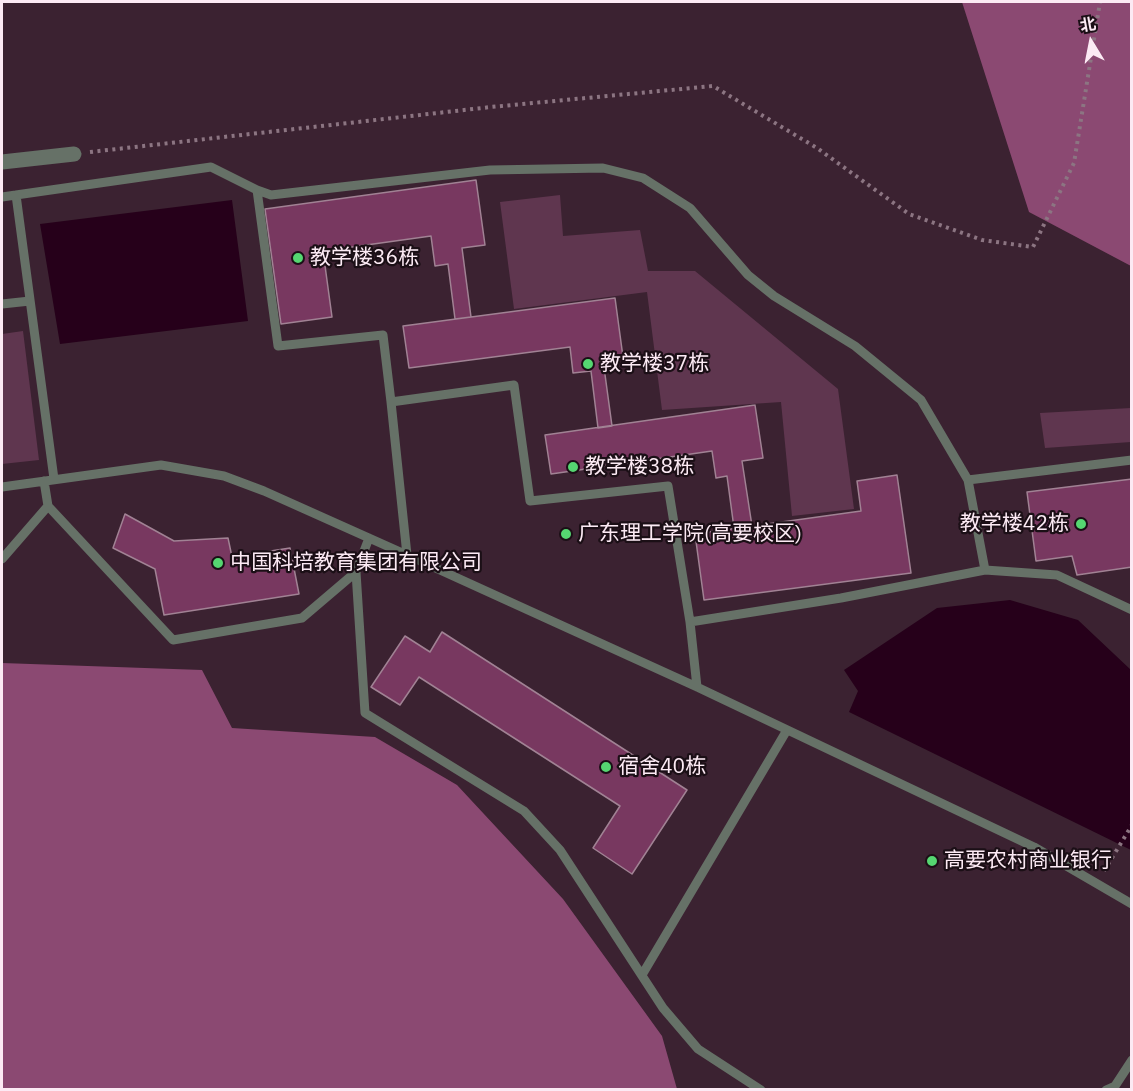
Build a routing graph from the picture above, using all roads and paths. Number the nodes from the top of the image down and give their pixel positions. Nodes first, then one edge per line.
1 (1100, 2) edge
2 (75, 154) joint
3 (2, 162) edge
4 (257, 190) junction
5 (16, 195) junction
6 (2, 197) edge
7 (30, 301) junction
8 (2, 304) edge
9 (391, 402) junction
10 (1131, 460) edge
11 (49, 480) junction
12 (968, 480) junction
13 (2, 487) edge
14 (48, 506) junction
15 (369, 538) junction
16 (407, 555) junction
17 (2, 558) edge
18 (985, 570) junction
19 (356, 572) junction
20 (1131, 610) edge
21 (690, 622) junction
22 (697, 687) junction
23 (787, 730) junction
24 (1131, 825) edge
25 (1096, 884) junction
26 (1131, 904) edge
27 (642, 975) junction
28 (1131, 1060) edge
29 (1111, 1088) edge
30 (761, 1089) edge

1 - 2 path
2 - 3 street
4 - 5 lane
4 - 9 lane
4 - 12 lane
5 - 6 lane
5 - 7 lane
7 - 8 lane
7 - 11 lane
9 - 16 lane
9 - 21 lane
10 - 12 lane
11 - 13 lane
11 - 14 lane
11 - 15 lane
12 - 18 lane
14 - 17 lane
14 - 19 lane
15 - 16 lane
15 - 19 lane
16 - 22 lane
18 - 20 lane
18 - 21 lane
19 - 27 lane
21 - 22 lane
22 - 23 lane
23 - 25 lane
23 - 27 lane
24 - 25 path
25 - 26 lane
27 - 30 lane
28 - 29 lane

